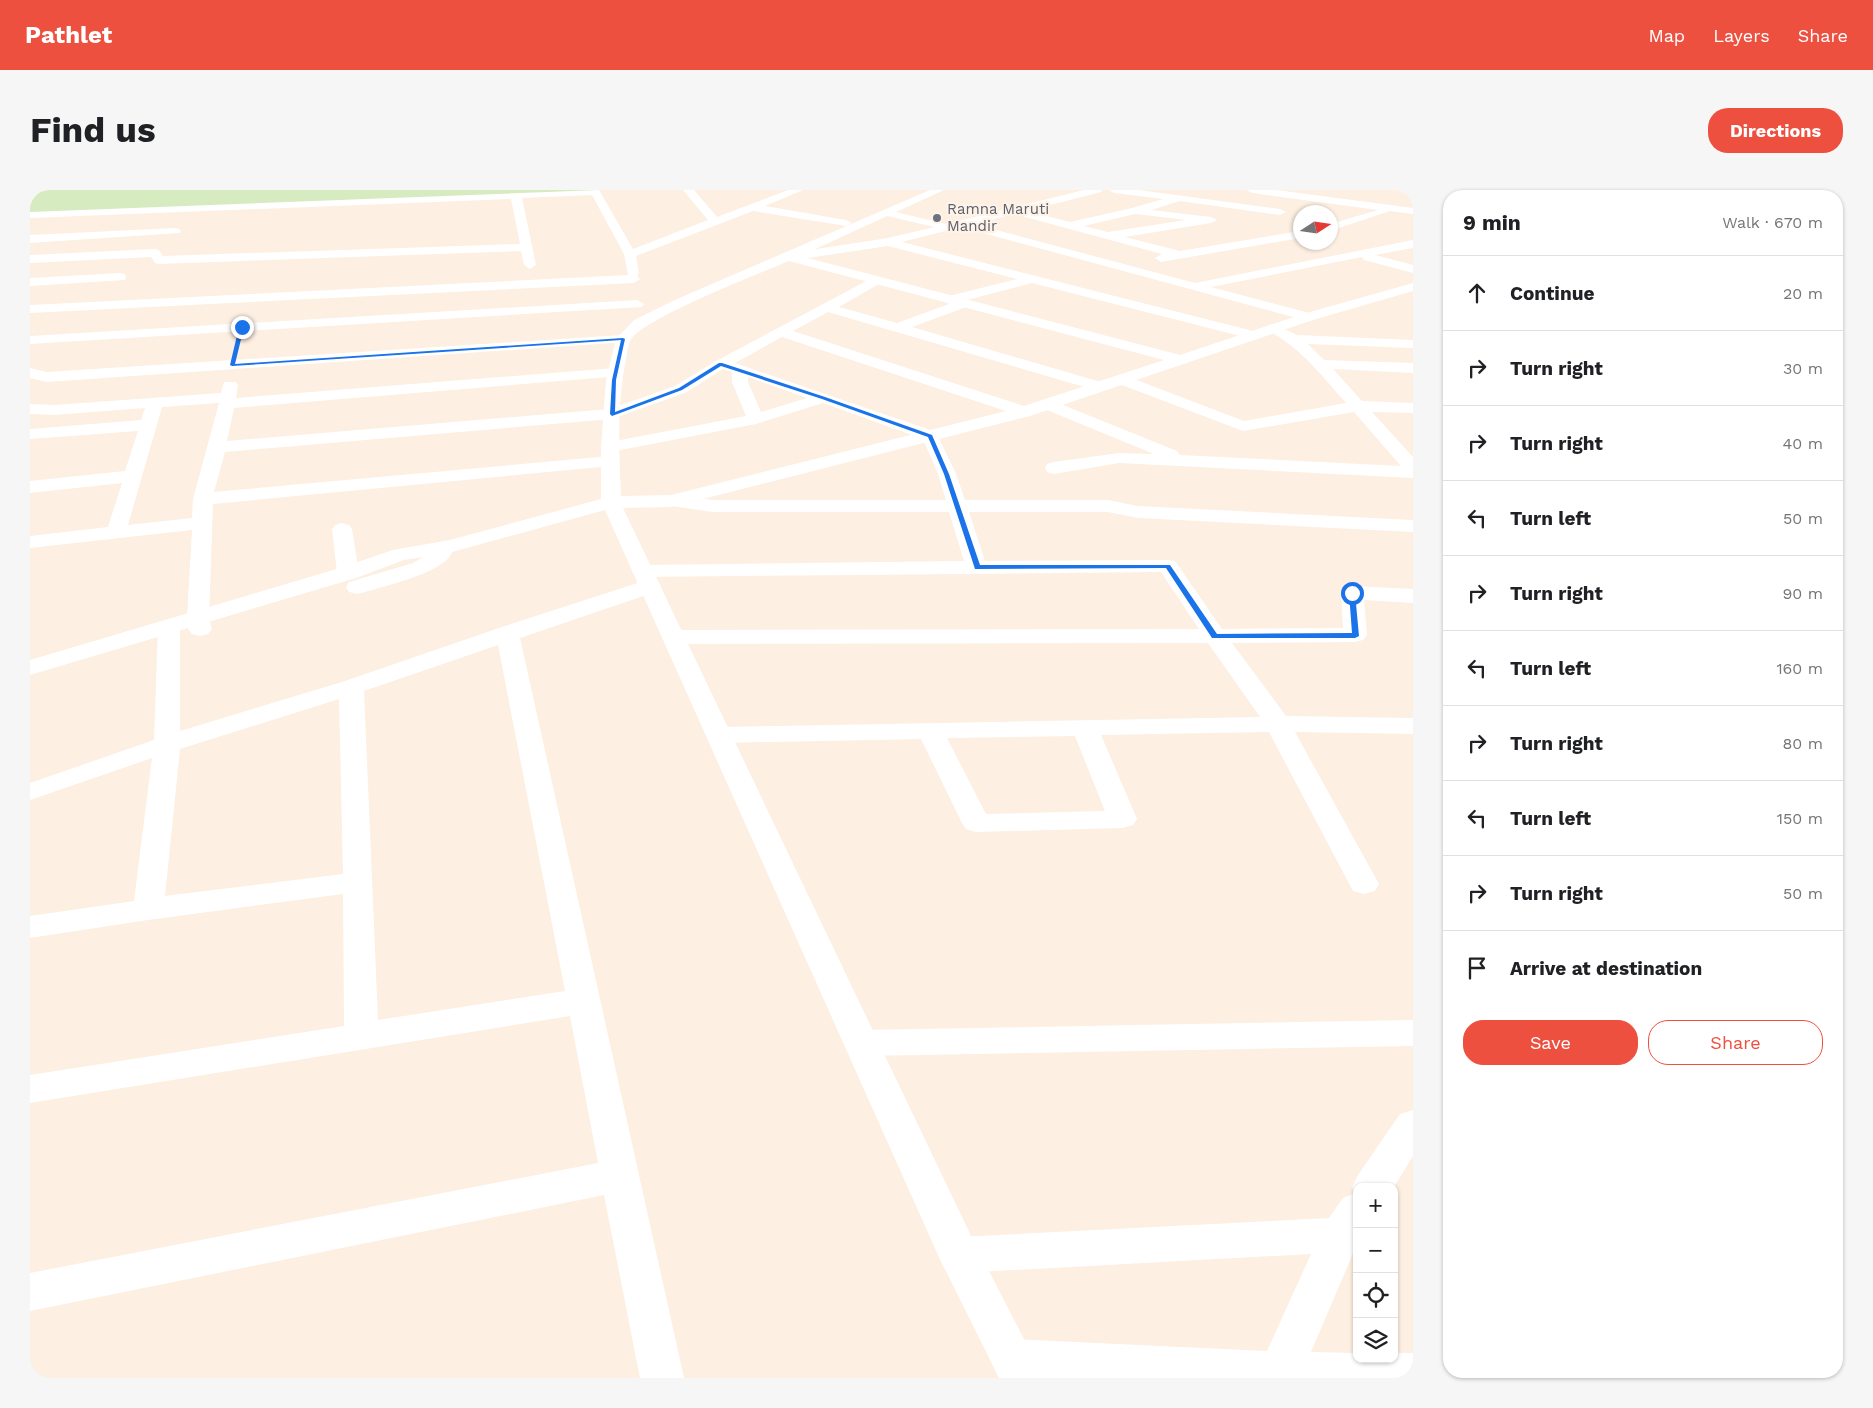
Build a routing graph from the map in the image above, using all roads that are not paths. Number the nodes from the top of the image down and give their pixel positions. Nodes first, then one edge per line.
1 (688, 190) edge
2 (798, 190) edge
3 (924, 190) edge
4 (939, 190) edge
5 (1049, 190) edge
6 (1097, 190) edge
7 (1114, 190) edge
8 (1252, 190) edge
9 (596, 191) edge
10 (516, 196) junction
11 (1178, 198) junction
12 (752, 207) junction
13 (1394, 208) junction
14 (1011, 210) junction
15 (1136, 211) junction
16 (1413, 211) edge
17 (886, 213) junction
18 (1291, 213) dead end
19 (30, 215) edge
20 (1338, 219) edge
21 (1352, 221) junction
22 (715, 222) junction
23 (846, 223) junction
24 (961, 224) junction
25 (1068, 225) junction
26 (1338, 225) edge
27 (946, 226) junction
28 (1265, 228) dead end
29 (175, 231) dead end
30 (1293, 235) edge
31 (1108, 236) junction
32 (1293, 237) edge
33 (30, 239) edge
34 (888, 242) junction
35 (1028, 242) junction
36 (1413, 244) edge
37 (526, 247) junction
38 (1002, 249) dead end
39 (1338, 249) edge
40 (985, 254) dead end
41 (1180, 255) junction
42 (1360, 255) junction
43 (788, 257) junction
44 (30, 259) edge
45 (959, 261) junction
46 (1117, 266) junction
47 (530, 269) dead end
48 (1413, 269) edge
49 (1088, 270) dead end
50 (1069, 273) dead end
51 (120, 277) dead end
52 (632, 279) junction
53 (1031, 279) junction
54 (267, 281) dead end
55 (877, 281) junction
56 (30, 282) edge
57 (1194, 286) junction
58 (1413, 287) edge
59 (252, 297) junction
60 (957, 302) junction
61 (825, 307) junction
62 (30, 309) edge
63 (657, 314) junction
64 (1308, 317) junction
65 (639, 323) junction
66 (242, 327) junction
67 (898, 328) junction
68 (1274, 328) junction
69 (780, 332) junction
70 (1252, 335) junction
71 (623, 339) junction
72 (1294, 339) junction
73 (30, 340) edge
74 (1413, 344) edge
75 (1178, 359) junction
76 (721, 364) junction
77 (1320, 364) junction
78 (232, 365) junction
79 (1413, 368) edge
80 (740, 369) junction
81 (30, 372) edge
82 (616, 374) junction
83 (1120, 379) junction
84 (1098, 386) junction
85 (823, 398) junction
86 (228, 400) junction
87 (155, 402) junction
88 (1048, 404) junction
89 (1357, 406) junction
90 (1413, 408) edge
91 (30, 409) edge
92 (1024, 412) junction
93 (612, 414) junction
94 (756, 419) junction
95 (148, 425) junction
96 (30, 434) edge
97 (930, 436) junction
98 (217, 447) junction
99 (611, 454) junction
100 (1184, 460) junction
101 (1054, 468) dead end
102 (1413, 470) edge
103 (134, 476) junction
104 (30, 487) edge
105 (203, 499) junction
106 (671, 500) junction
107 (612, 502) junction
108 (957, 506) junction
109 (201, 523) junction
110 (1413, 526) edge
111 (342, 529) dead end
112 (116, 533) junction
113 (30, 542) edge
114 (977, 567) junction
115 (647, 579) junction
116 (353, 580) junction
117 (1413, 596) edge
118 (199, 624) junction
119 (169, 632) junction
120 (507, 633) junction
121 (1215, 636) junction
122 (674, 637) junction
123 (30, 668) edge
124 (30, 680) edge
125 (351, 687) junction
126 (1278, 724) junction
127 (1413, 726) edge
128 (1085, 728) junction
129 (930, 731) junction
130 (720, 735) junction
131 (166, 744) junction
132 (30, 792) edge
133 (358, 882) junction
134 (1364, 884) dead end
135 (148, 909) junction
136 (30, 927) edge
137 (583, 1001) junction
138 (1413, 1033) edge
139 (361, 1035) junction
140 (861, 1044) junction
141 (30, 1089) edge
142 (1413, 1125) edge
143 (621, 1175) junction
144 (1375, 1183) edge
145 (1349, 1223) edge
146 (959, 1255) junction
147 (30, 1292) edge
148 (1017, 1369) edge
149 (1280, 1373) junction
150 (1413, 1375) edge
151 (662, 1378) edge

1 - 22 street
2 - 12 street
3 - 23 street
4 - 17 street
5 - 14 street
6 - 14 street
7 - 11 street
8 - 13 street
9 - 10 street
9 - 52 street
10 - 19 street
10 - 37 street
11 - 15 street
11 - 18 street
12 - 22 street
12 - 23 street
13 - 16 street
13 - 21 street
14 - 24 street
14 - 25 street
15 - 25 street
15 - 31 street
17 - 27 street
17 - 43 street
20 - 21 street
21 - 26 street
22 - 52 street
23 - 63 street
24 - 27 street
24 - 35 street
25 - 31 street
27 - 34 street
28 - 30 street
29 - 33 street
31 - 41 street
32 - 41 street
34 - 43 street
34 - 45 street
35 - 38 street
35 - 46 street
36 - 42 street
37 - 44 street
37 - 47 street
39 - 42 street
40 - 45 street
41 - 46 street
42 - 48 street
42 - 57 street
43 - 55 street
43 - 63 street
45 - 53 street
46 - 49 street
46 - 57 street
50 - 53 street
51 - 56 street
52 - 59 street
52 - 65 street
52 - 66 street
53 - 60 street
53 - 70 street
54 - 59 street
55 - 60 street
55 - 61 street
57 - 64 street
58 - 64 street
59 - 62 street
59 - 66 street
60 - 67 street
60 - 75 street
61 - 67 street
61 - 69 street
63 - 65 street
64 - 68 street
65 - 71 street
66 - 73 street
66 - 78 street
67 - 84 street
68 - 70 street
68 - 72 street
69 - 76 street
69 - 92 street
70 - 75 street
71 - 78 street
71 - 82 street
72 - 74 street
72 - 77 street
75 - 83 street
76 - 80 street
76 - 93 street
77 - 79 street
77 - 89 street
78 - 81 street
78 - 86 street
80 - 85 street
80 - 94 street
82 - 86 street
82 - 93 street
83 - 84 street
83 - 89 street
84 - 88 street
85 - 94 street
85 - 97 street
86 - 87 street
86 - 98 street
87 - 91 street
87 - 95 street
88 - 92 street
88 - 100 street
89 - 90 street
89 - 102 street
92 - 97 street
93 - 98 street
93 - 99 street
94 - 99 street
95 - 96 street
95 - 103 street
97 - 106 street
97 - 108 street
98 - 105 street
99 - 105 street
99 - 107 street
100 - 101 street
100 - 102 street
103 - 104 street
103 - 112 street
105 - 109 street
106 - 107 street
106 - 108 street
107 - 115 street
107 - 116 street
108 - 110 street
108 - 114 street
109 - 112 street
109 - 118 street
111 - 116 street
112 - 113 street
114 - 115 street
114 - 121 street
115 - 120 street
115 - 122 street
116 - 118 street
117 - 121 street
118 - 119 street
119 - 123 street
119 - 124 street
119 - 131 street
120 - 125 street
120 - 137 street
121 - 122 street
121 - 126 street
122 - 130 street
125 - 131 street
125 - 133 street
126 - 127 street
126 - 128 street
126 - 134 street
128 - 129 street
128 - 129 street
129 - 130 street
130 - 140 street
131 - 132 street
131 - 135 street
133 - 135 street
133 - 139 street
135 - 136 street
137 - 139 street
137 - 143 street
138 - 140 street
139 - 141 street
140 - 146 street
142 - 144 street
143 - 147 street
143 - 151 street
145 - 146 street
145 - 149 street
146 - 148 street
148 - 149 street
149 - 150 street

